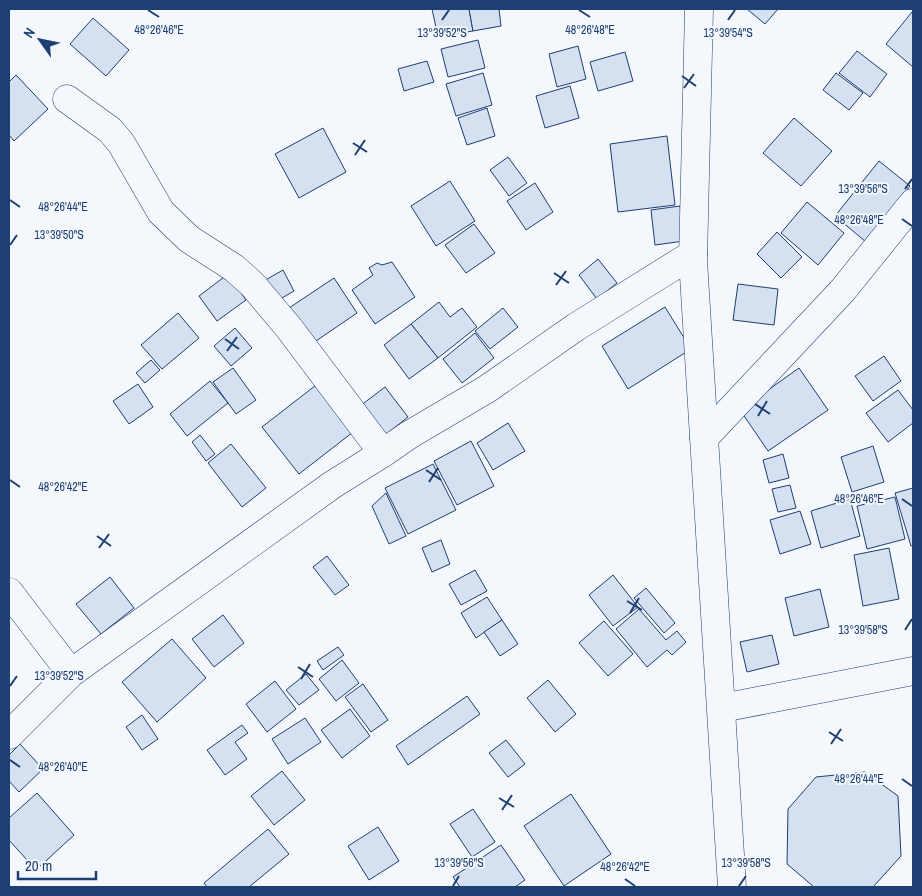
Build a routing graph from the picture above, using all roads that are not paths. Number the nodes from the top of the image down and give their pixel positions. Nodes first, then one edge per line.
1 (699, 9) edge
2 (67, 99) dead end
3 (913, 203) edge
4 (693, 254) junction
5 (704, 438) junction
6 (384, 453) junction
7 (9, 592) edge
8 (913, 671) edge
9 (71, 673) junction
10 (722, 708) junction
11 (9, 735) edge
12 (732, 887) edge

1 - 4 street
2 - 6 street
3 - 5 street
4 - 5 street
4 - 6 street
5 - 10 street
6 - 9 street
7 - 9 street
8 - 10 street
9 - 11 street
10 - 12 street

